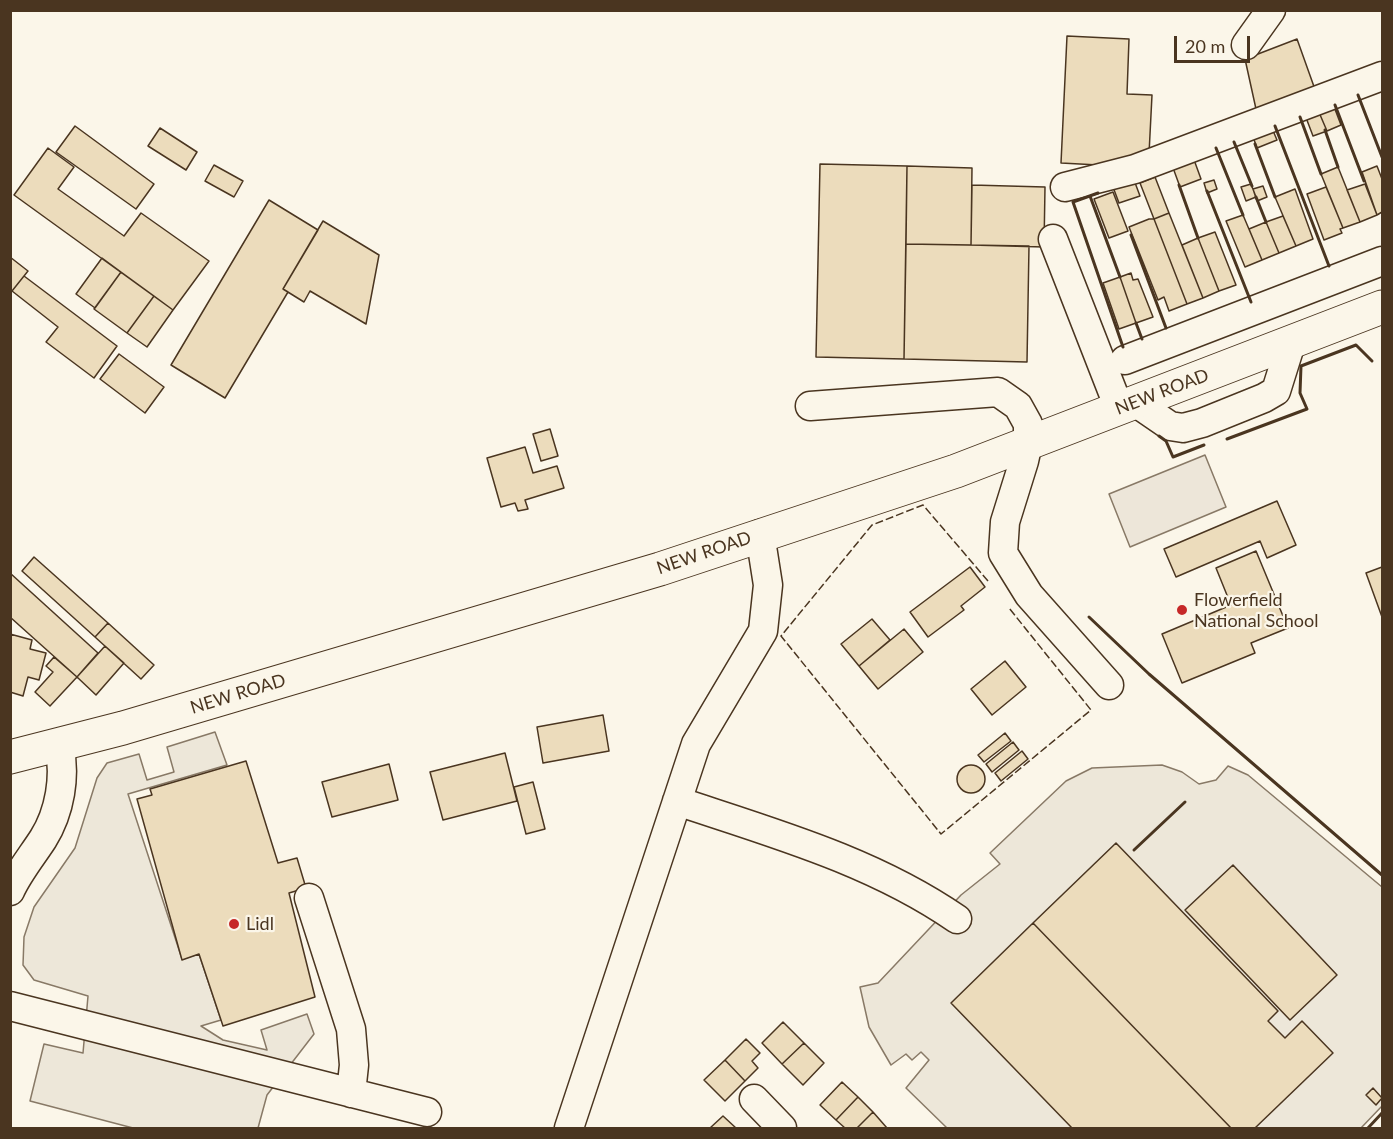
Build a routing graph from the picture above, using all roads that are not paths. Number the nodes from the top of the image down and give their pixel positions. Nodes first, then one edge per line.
1 (1271, 10) edge
2 (1246, 45) dead end
3 (1383, 76) edge
4 (1065, 187) dead end
5 (1053, 238) dead end
6 (1383, 261) edge
7 (1383, 307) edge
8 (1291, 343) junction
9 (1125, 360) dead end
10 (1127, 405) junction
11 (810, 406) dead end
12 (1028, 443) junction
13 (760, 534) junction
14 (1109, 685) dead end
15 (59, 745) junction
16 (10, 758) edge
17 (676, 801) junction
18 (10, 891) edge
19 (309, 898) dead end
20 (957, 919) dead end
21 (10, 1006) edge
22 (351, 1093) junction
23 (754, 1099) dead end
24 (427, 1112) dead end
25 (569, 1128) edge
26 (782, 1128) edge

1 - 2 street
3 - 4 street
5 - 10 street
6 - 9 street
7 - 8 main road, NEW ROAD
8 - 10 main road, NEW ROAD
8 - 10 street
10 - 12 main road, NEW ROAD
11 - 12 street
12 - 13 main road, NEW ROAD
12 - 14 street
13 - 15 main road, NEW ROAD
13 - 17 street
15 - 16 main road, NEW ROAD
15 - 18 street
17 - 20 street
17 - 25 street
19 - 22 street
21 - 22 street
22 - 24 street
23 - 26 street

